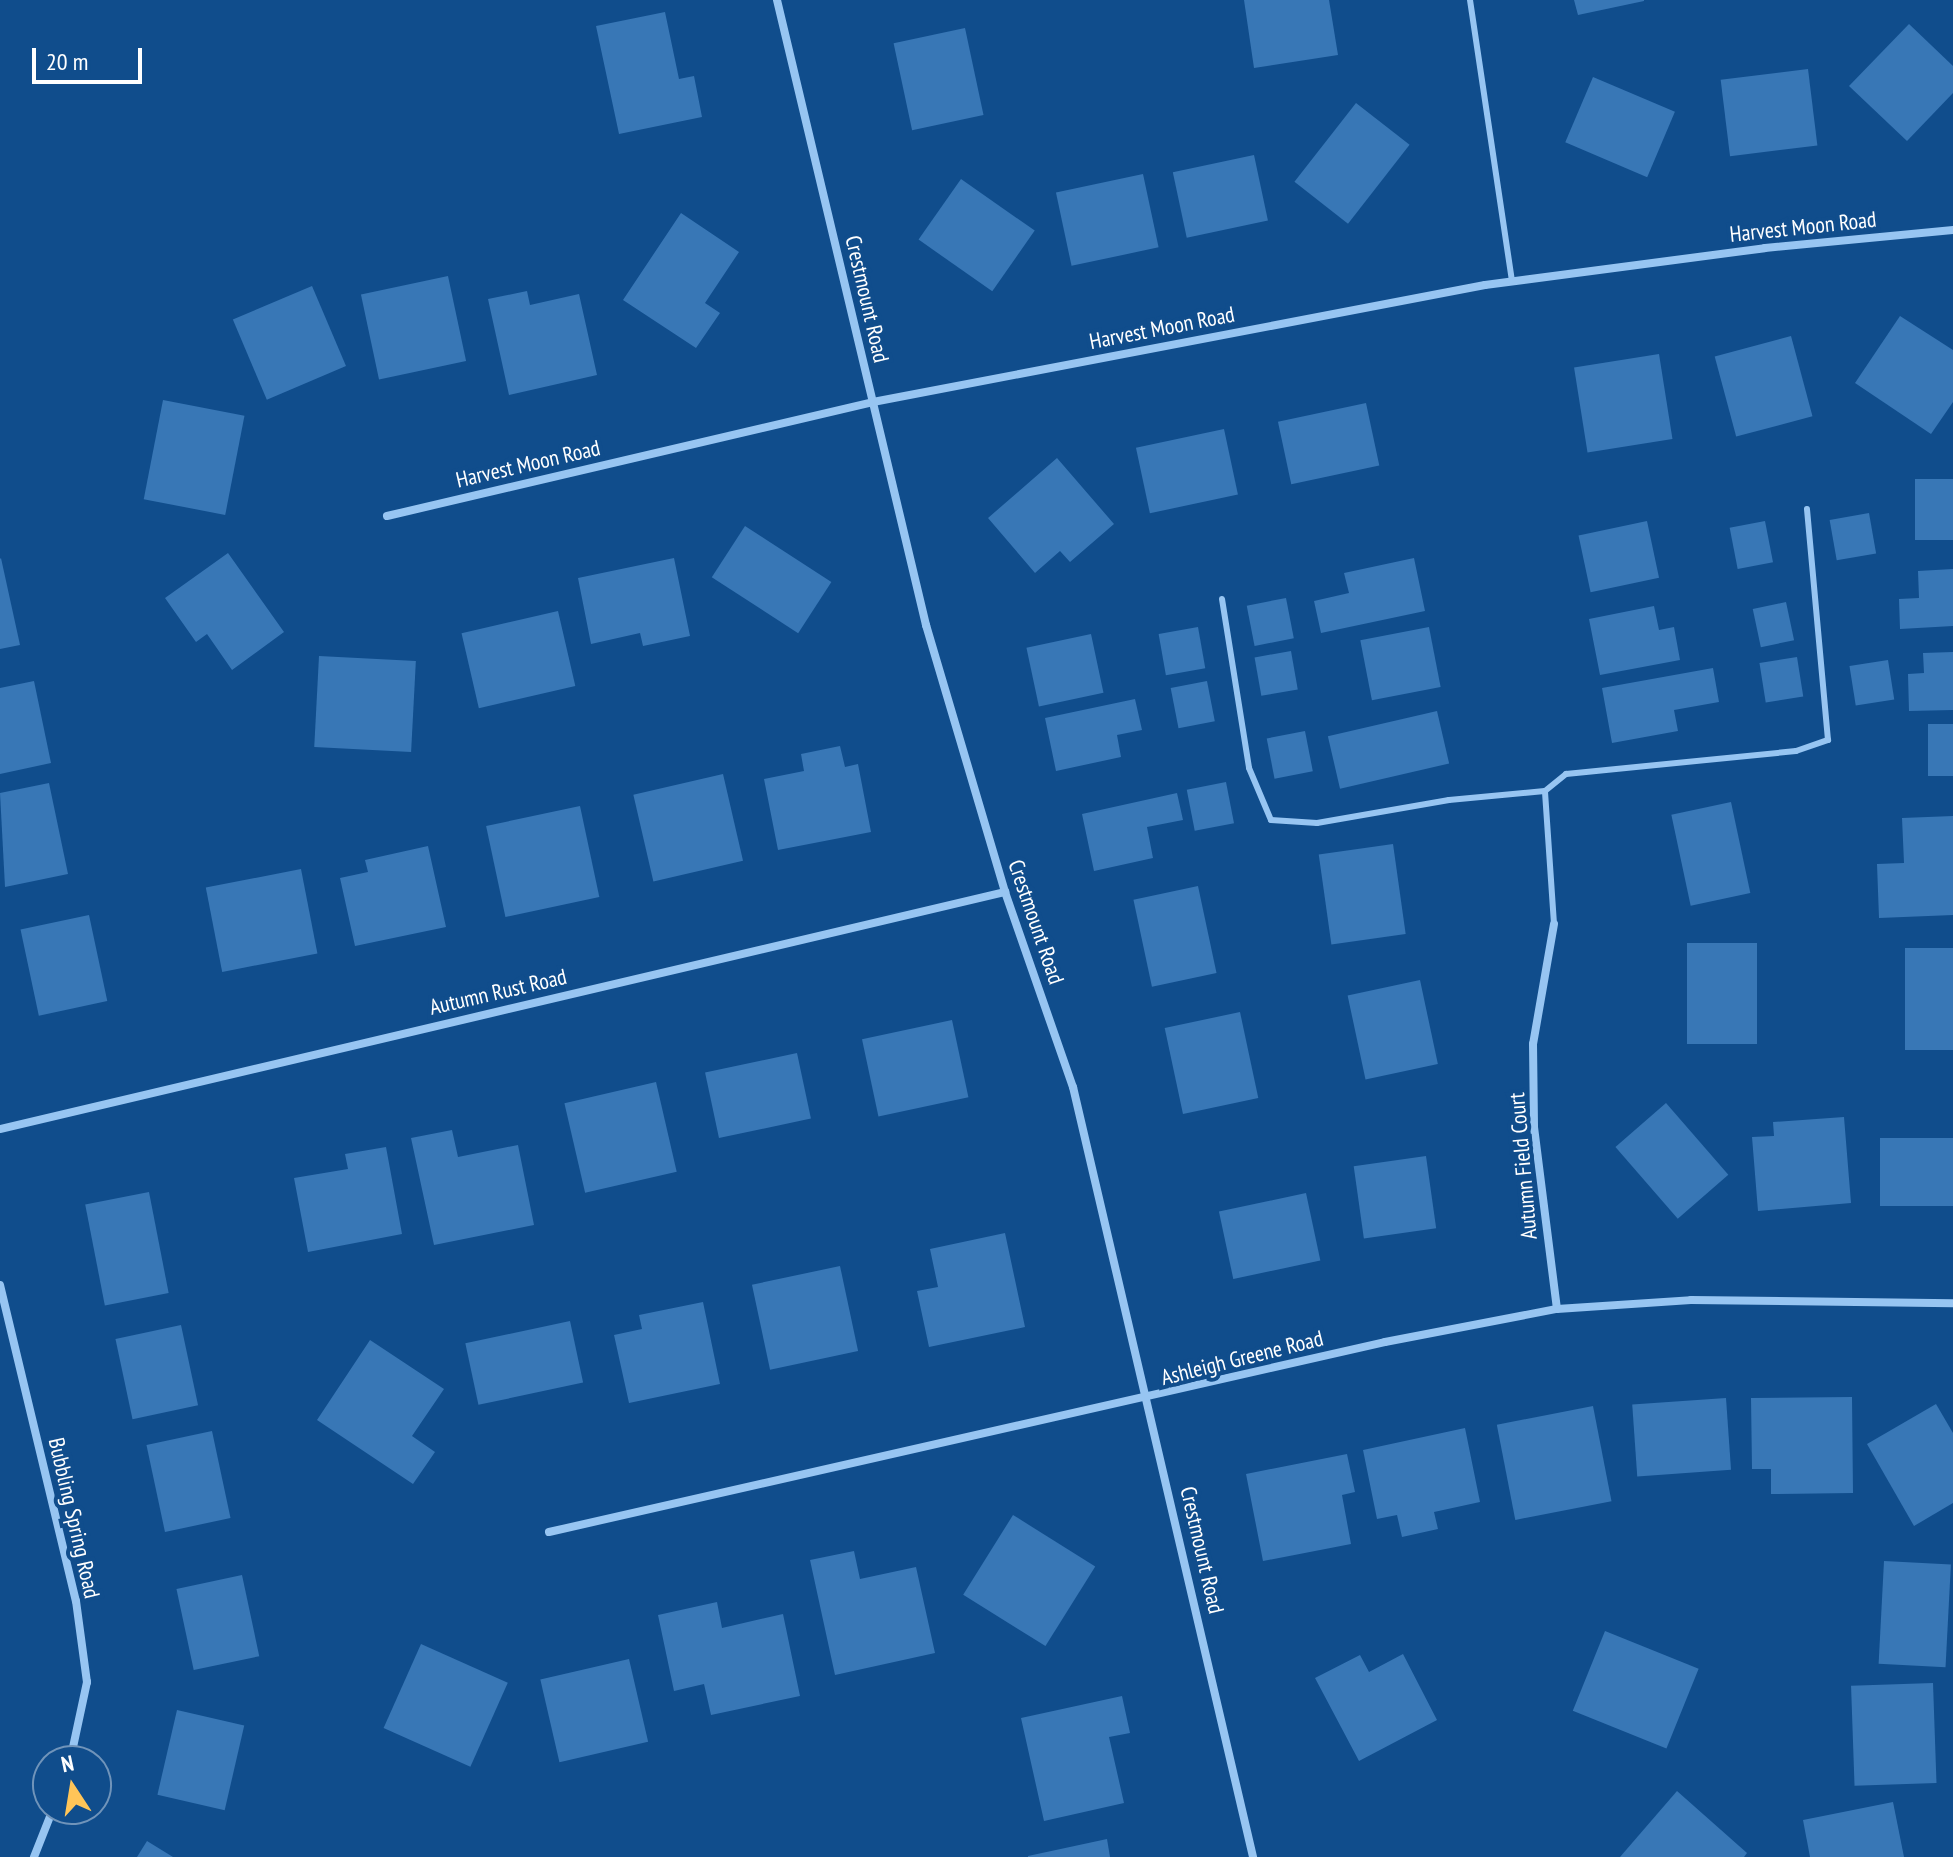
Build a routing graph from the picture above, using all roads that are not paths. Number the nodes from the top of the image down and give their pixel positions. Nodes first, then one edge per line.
1 (777, 0) edge
2 (1470, 0) edge
3 (1953, 230) edge
4 (1512, 282) junction
5 (873, 402) junction
6 (1807, 509) dead end
7 (387, 516) dead end
8 (1222, 599) dead end
9 (1545, 791) junction
10 (1005, 892) junction
11 (1554, 924) joint
12 (0, 1129) edge
13 (0, 1285) edge
14 (1953, 1303) edge
15 (1557, 1309) junction
16 (1150, 1398) junction
17 (549, 1532) dead end
18 (73, 1745) edge
19 (47, 1825) edge
20 (34, 1857) edge
21 (1253, 1857) edge

1 - 5 street, Crestmount Road
2 - 4 lane
3 - 4 street, Harvest Moon Road
4 - 5 street, Harvest Moon Road
5 - 7 street, Harvest Moon Road
5 - 10 street, Crestmount Road
6 - 9 lane
8 - 9 lane
9 - 11 lane
10 - 12 street, Autumn Rust Road
10 - 16 street, Crestmount Road
11 - 15 street, Autumn Field Court
13 - 18 street, Bubbling Spring Road
14 - 15 street, Ashleigh Greene Road
15 - 16 street, Ashleigh Greene Road
16 - 17 street, Ashleigh Greene Road
16 - 21 street, Crestmount Road
19 - 20 street

